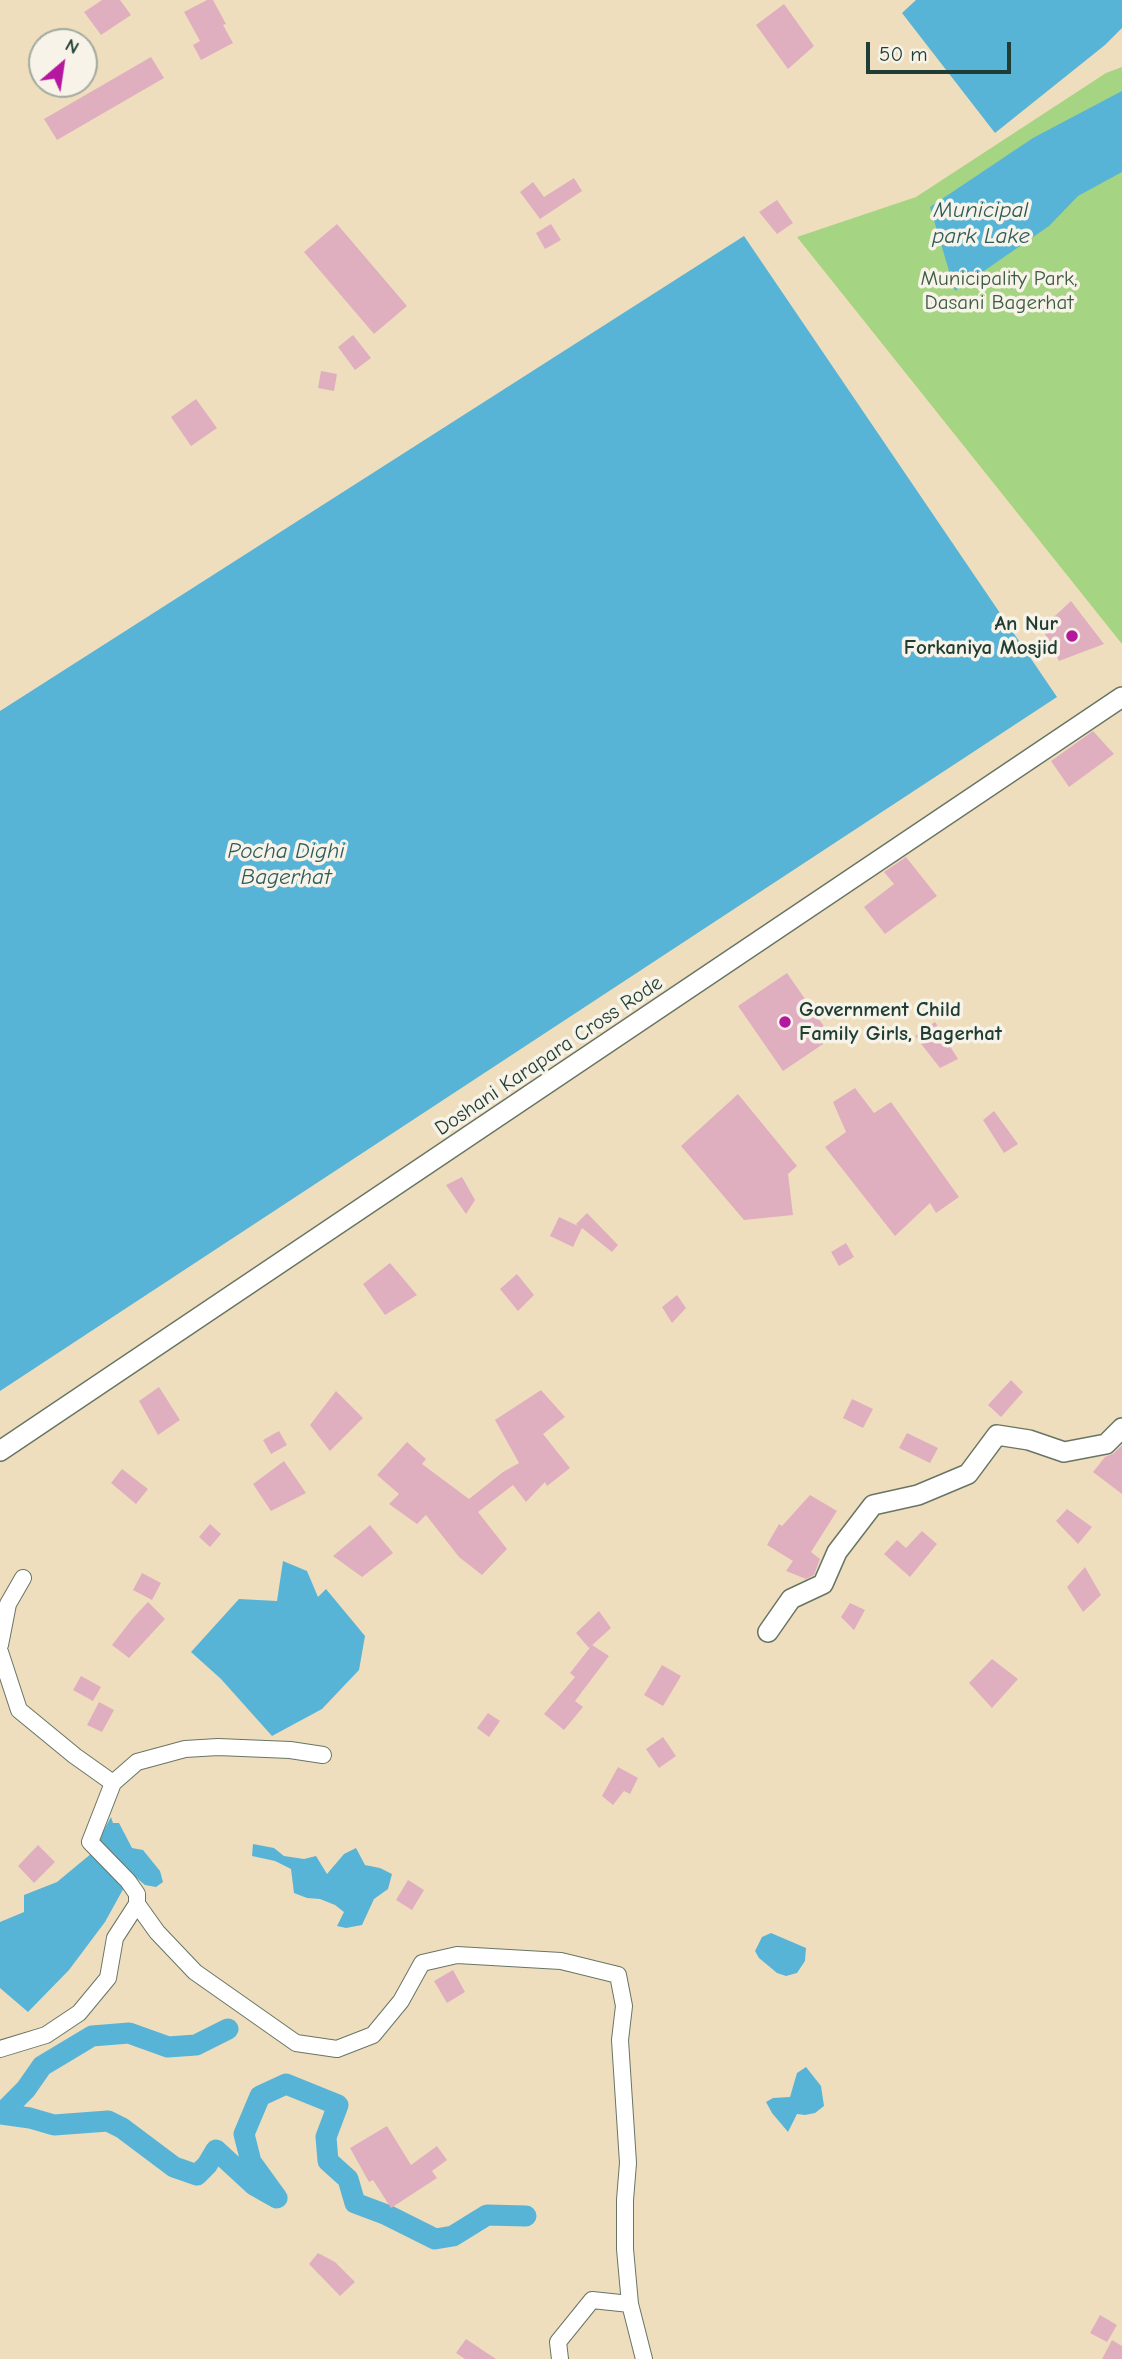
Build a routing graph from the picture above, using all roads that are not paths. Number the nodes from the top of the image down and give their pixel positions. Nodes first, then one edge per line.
1 (1122, 697) edge
2 (1122, 1428) edge
3 (0, 1451) edge
4 (23, 1578) dead end
5 (768, 1632) dead end
6 (0, 1645) edge
7 (0, 1652) edge
8 (323, 1755) dead end
9 (113, 1783) junction
10 (137, 1904) junction
11 (0, 2049) edge
12 (630, 2304) junction
13 (560, 2359) edge
14 (644, 2359) edge

1 - 3 street, Doshani Karapara Cross Rode
2 - 5 street
4 - 6 street
7 - 9 street
8 - 9 street
9 - 10 street
10 - 11 street
10 - 12 street
12 - 13 street
12 - 14 street

